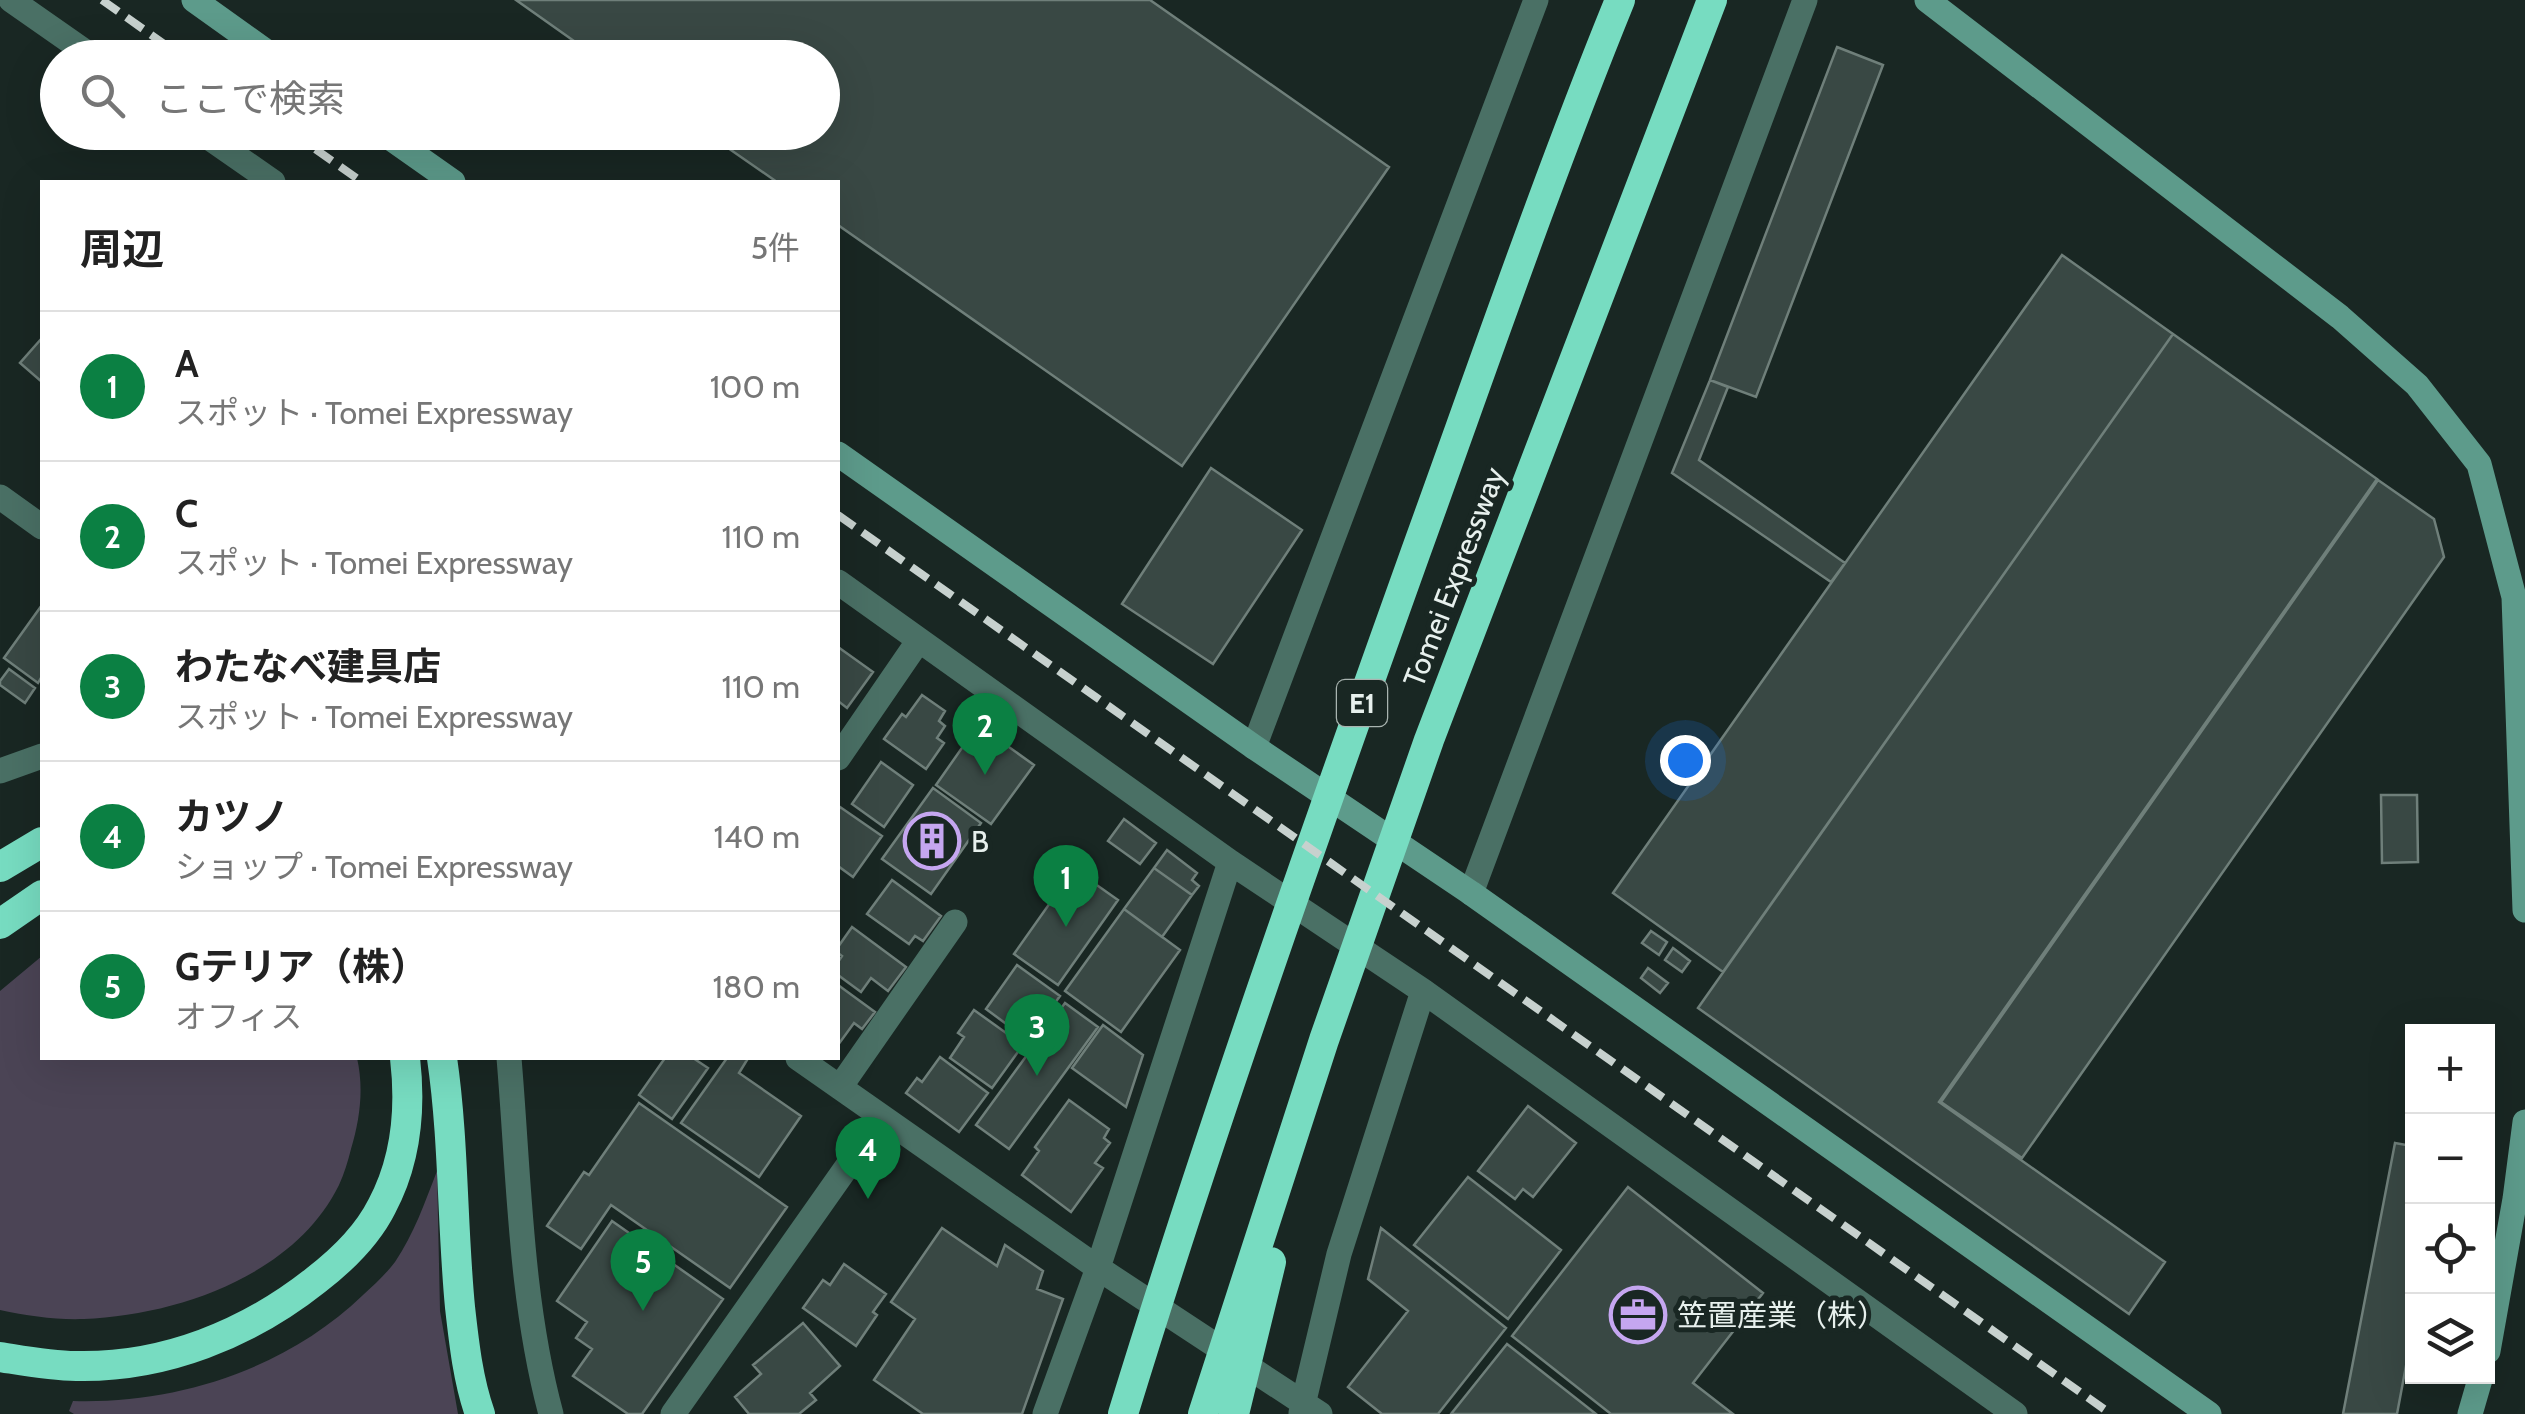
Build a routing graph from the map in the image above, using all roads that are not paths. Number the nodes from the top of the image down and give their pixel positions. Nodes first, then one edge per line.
1 (12, 0) edge
2 (194, 0) edge
3 (1536, 0) edge
4 (1620, 0) edge
5 (1712, 0) edge
6 (1805, 0) edge
7 (1927, 0) edge
8 (69, 40) edge
9 (250, 40) edge
10 (227, 150) edge
11 (407, 150) edge
12 (270, 180) edge
13 (449, 180) edge
14 (840, 455) edge
15 (0, 498) edge
16 (40, 526) edge
17 (840, 583) edge
18 (919, 640) junction
19 (1254, 747) junction
20 (840, 755) edge
21 (40, 757) edge
22 (0, 771) edge
23 (40, 843) edge
24 (1230, 862) junction
25 (0, 866) edge
26 (1471, 893) junction
27 (40, 896) edge
28 (2525, 910) edge
29 (955, 922) dead end
30 (0, 924) edge
31 (1422, 991) junction
32 (1324, 1040) junction
33 (404, 1060) edge
34 (442, 1060) edge
35 (509, 1060) edge
36 (801, 1060) edge
37 (840, 1087) junction
38 (882, 1116) junction
39 (2525, 1122) edge
40 (1098, 1268) junction
41 (2495, 1312) edge
42 (0, 1357) edge
43 (2478, 1384) edge
44 (1308, 1410) edge
45 (480, 1414) edge
46 (551, 1414) edge
47 (673, 1414) edge
48 (1045, 1414) edge
49 (1124, 1414) edge
50 (1203, 1414) edge
51 (1234, 1414) edge
52 (2015, 1414) edge
53 (2209, 1414) edge
54 (2470, 1414) edge

1 - 8 street
2 - 9 street
3 - 19 street
4 - 49 highway, Tomei Expressway / E1
5 - 32 highway, Tomei Expressway / E1
6 - 26 street
7 - 28 street
10 - 12 street
11 - 13 street
14 - 19 street
15 - 16 street
17 - 18 street
18 - 20 street
18 - 24 street
19 - 26 street
21 - 22 street
23 - 25 highway
24 - 31 street
24 - 40 street
26 - 53 street
27 - 30 highway
29 - 37 street
31 - 44 street
31 - 52 street
32 - 50 highway, Tomei Expressway / E1
32 - 51 highway
33 - 42 highway
34 - 45 highway
35 - 46 street
36 - 37 street
37 - 38 street
38 - 40 street
38 - 47 street
39 - 41 street
40 - 44 street
40 - 48 street
43 - 54 street

